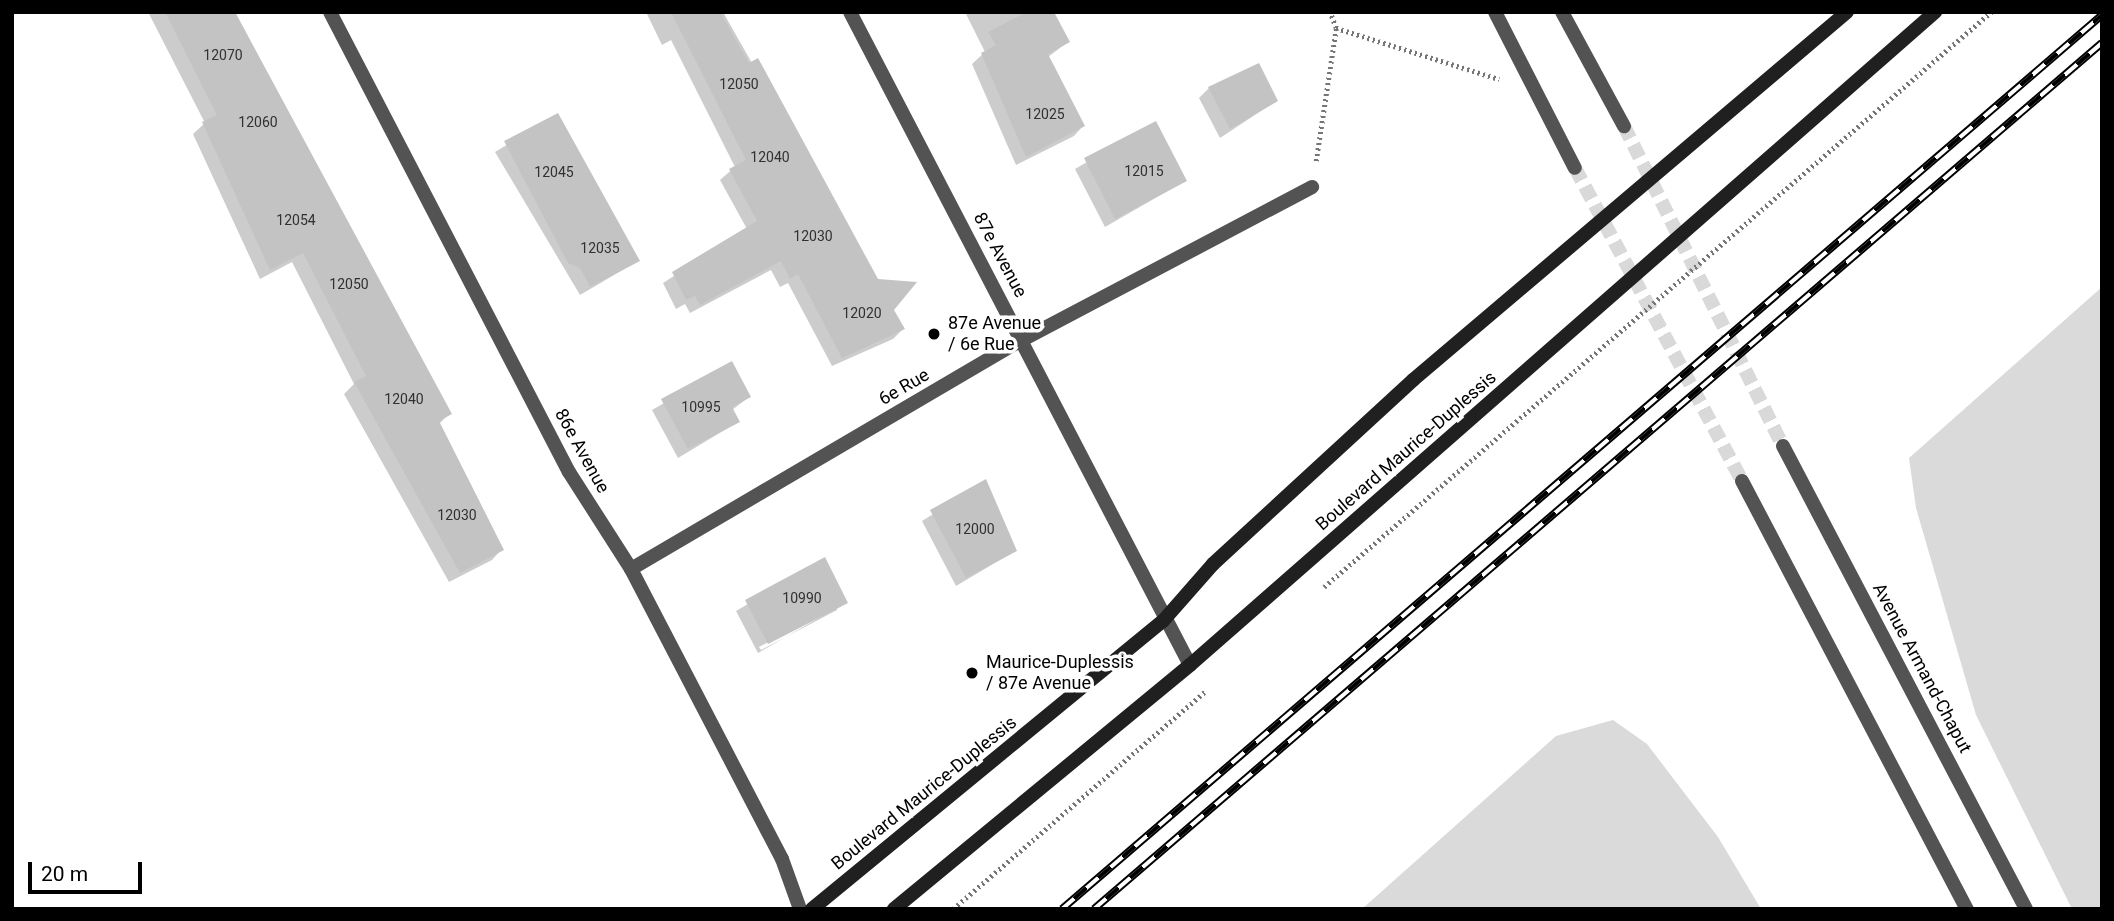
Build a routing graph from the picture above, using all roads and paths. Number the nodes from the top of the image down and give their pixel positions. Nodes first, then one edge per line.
1 (330, 12) edge
2 (850, 12) edge
3 (1330, 12) edge
4 (1495, 12) edge
5 (1562, 12) edge
6 (1847, 12) edge
7 (1935, 12) edge
8 (1991, 12) edge
9 (1336, 28) junction
10 (1537, 91) junction
11 (1624, 126) tunnel mouth
12 (1575, 167) tunnel mouth
13 (1312, 187) joint
14 (1022, 340) junction
15 (1783, 446) tunnel mouth
16 (1742, 481) tunnel mouth
17 (631, 569) junction
18 (1321, 590) dead end
19 (1163, 621) junction
20 (1190, 665) junction
21 (1216, 681) dead end
22 (800, 909) edge
23 (812, 909) edge
24 (894, 909) edge
25 (953, 909) edge
26 (1967, 909) edge
27 (2026, 909) edge

1 - 17 street, 86e Avenue
2 - 14 street, 87e Avenue
3 - 9 path
4 - 10 street
5 - 11 street
6 - 19 street, Boulevard Maurice-Duplessis
7 - 20 street, Boulevard Maurice-Duplessis
8 - 18 path
9 - 10 path
9 - 13 path
10 - 12 street
13 - 14 street, 6e Rue
14 - 17 street, 6e Rue
14 - 19 street, 87e Avenue
15 - 27 street, Avenue Armand-Chaput
16 - 26 street
17 - 22 street, 86e Avenue
19 - 20 street, 87e Avenue
19 - 23 street, Boulevard Maurice-Duplessis
20 - 24 street, Boulevard Maurice-Duplessis
21 - 25 path

